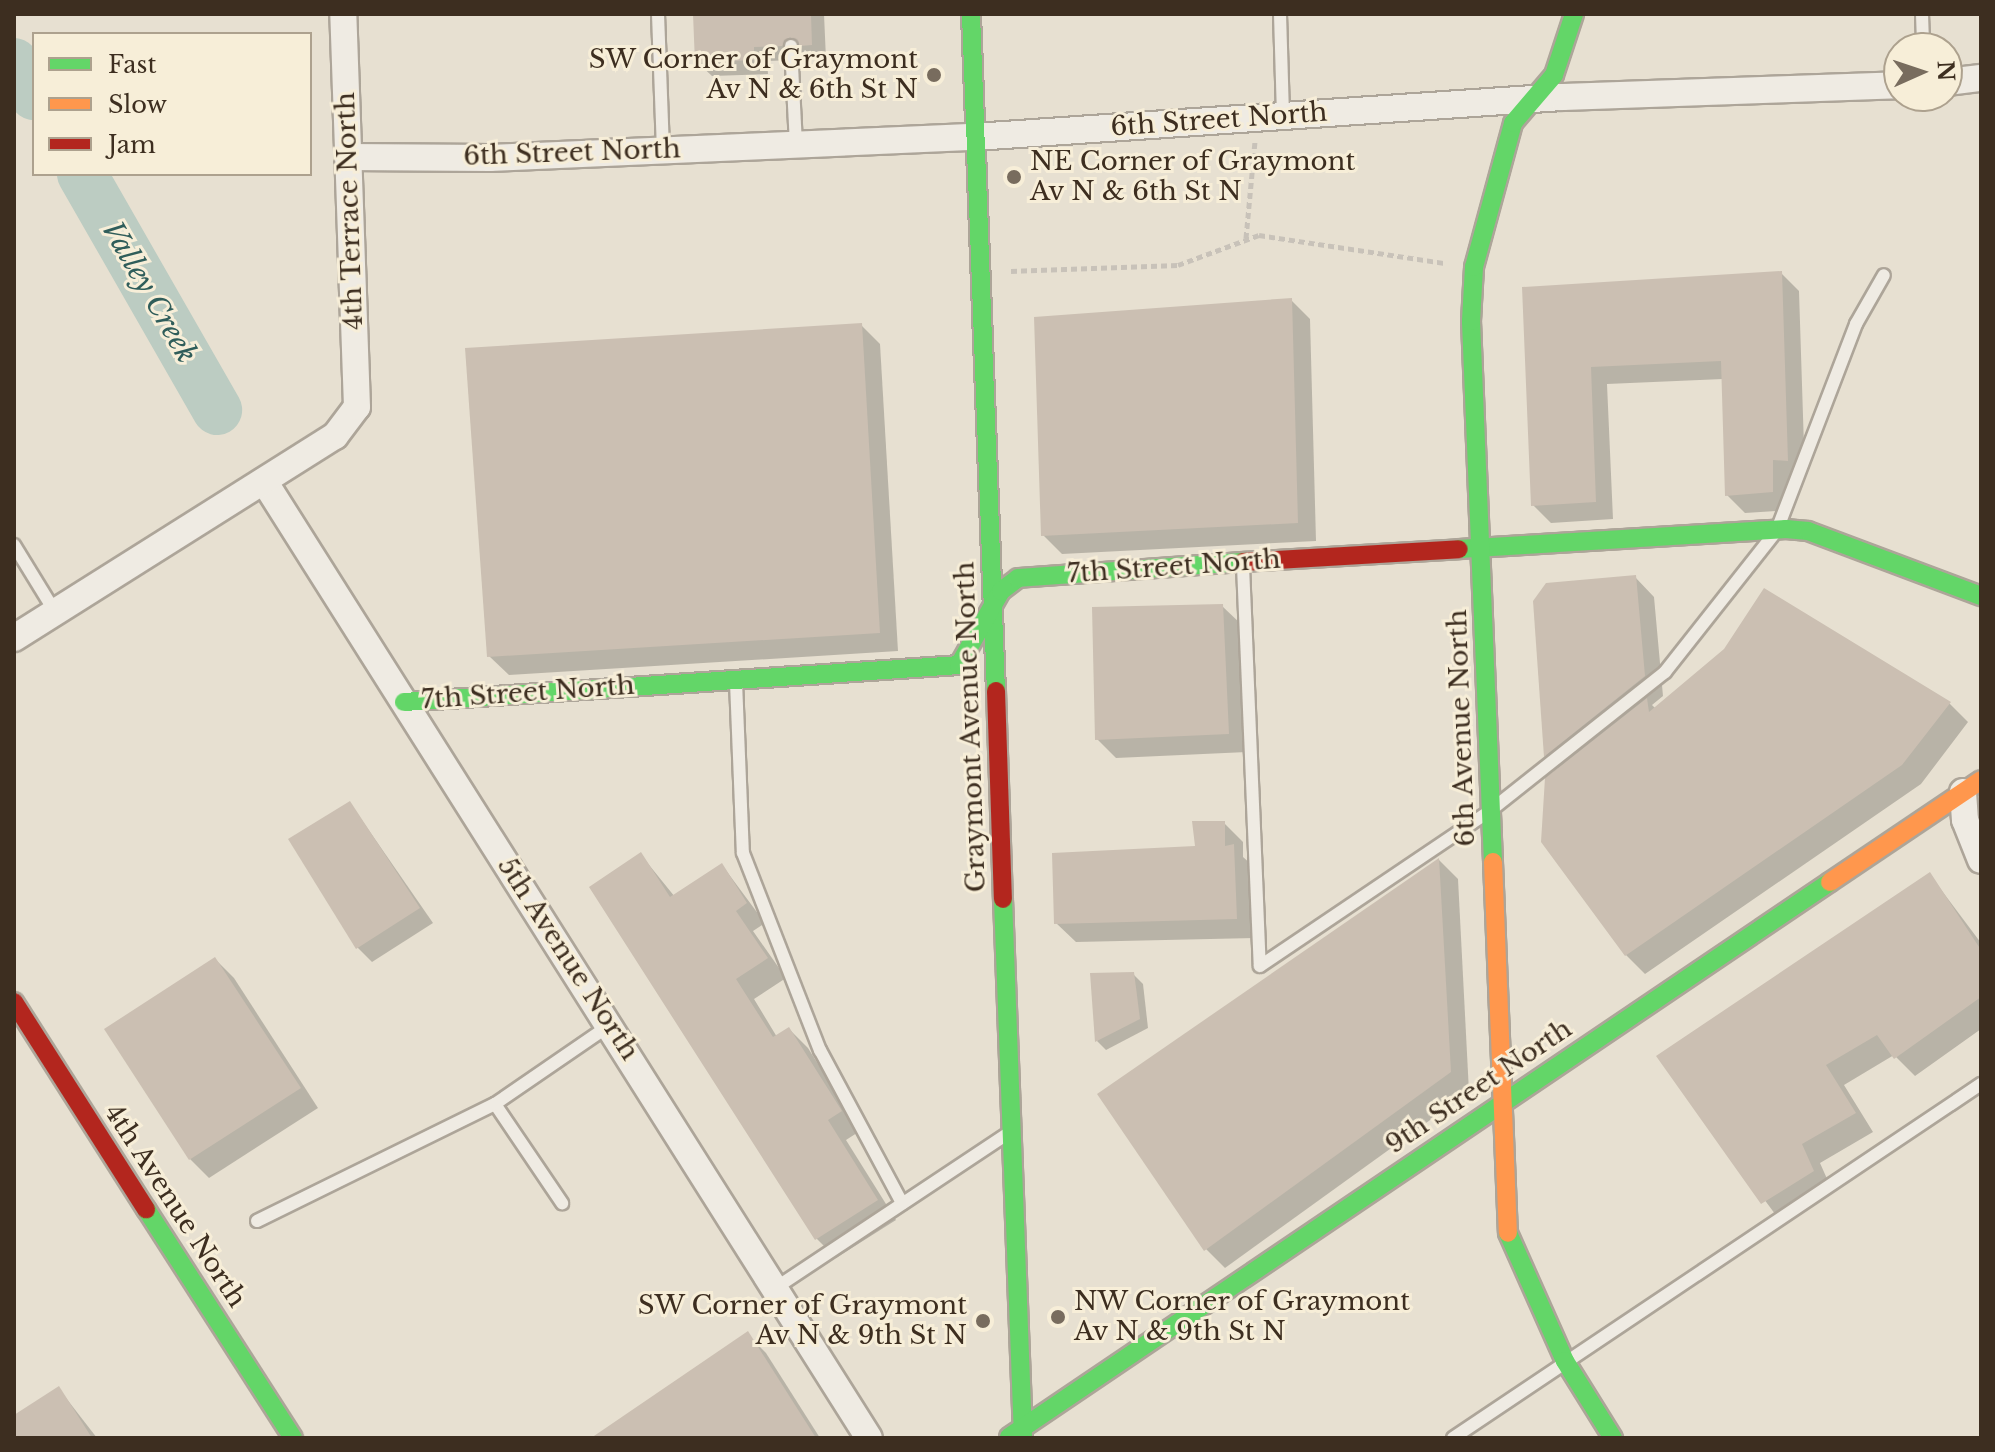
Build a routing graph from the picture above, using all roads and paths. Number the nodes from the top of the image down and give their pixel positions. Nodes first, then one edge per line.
1 (343, 14) edge
2 (658, 14) edge
3 (971, 14) edge
4 (1280, 14) edge
5 (1574, 14) edge
6 (791, 46) dead end
7 (1883, 86) edge
8 (1533, 99) junction
9 (1270, 115) junction
10 (975, 137) junction
11 (796, 145) junction
12 (663, 150) junction
13 (348, 157) junction
14 (1246, 238) junction
15 (1474, 267) junction
16 (980, 272) junction
17 (1884, 275) dead end
18 (264, 481) junction
19 (1777, 530) junction
20 (14, 545) edge
21 (1480, 549) junction
22 (1243, 562) junction
23 (1981, 596) edge
24 (993, 606) junction
25 (55, 612) junction
26 (14, 638) edge
27 (735, 678) junction
28 (404, 702) junction
29 (1973, 779) edge
30 (1491, 810) junction
31 (1981, 860) edge
32 (14, 1002) edge
33 (610, 1025) junction
34 (1981, 1084) edge
35 (1500, 1103) junction
36 (495, 1104) junction
37 (1012, 1131) junction
38 (562, 1203) dead end
39 (902, 1203) junction
40 (257, 1221) dead end
41 (777, 1287) junction
42 (1565, 1361) junction
43 (1017, 1435) edge
44 (293, 1438) edge
45 (869, 1438) edge
46 (1453, 1438) edge
47 (1613, 1438) edge

1 - 13 street, 4th Terrace North
2 - 12 lane
3 - 10 street, Graymont Avenue North
4 - 9 lane
5 - 8 street, 6th Avenue North
6 - 11 lane
7 - 8 street, 6th Street North
8 - 9 street, 6th Street North
8 - 15 street, 6th Avenue North
9 - 10 street, 6th Street North
9 - 14 path
10 - 11 street, 6th Street North
10 - 16 street, Graymont Avenue North
11 - 12 street, 6th Street North
12 - 13 street, 6th Street North
13 - 18 street, 4th Terrace North
14 - 15 path
14 - 16 path
15 - 21 street, 6th Avenue North
16 - 24 street, Graymont Avenue North
17 - 19 lane
18 - 25 street
18 - 28 street, 5th Avenue North
19 - 21 street, 7th Street North
19 - 23 street, 7th Street North
19 - 30 lane
20 - 25 lane
21 - 22 street, 7th Street North
21 - 30 street, 6th Avenue North
22 - 24 street, 7th Street North
22 - 30 lane
24 - 27 street, 7th Street North
24 - 37 street, Graymont Avenue North
25 - 26 street
27 - 28 street, 7th Street North
27 - 39 lane
28 - 33 street, 5th Avenue North
29 - 31 street
29 - 35 street, 9th Street North
30 - 35 street, 6th Avenue North
32 - 44 street, 4th Avenue North
33 - 36 lane
33 - 41 street, 5th Avenue North
34 - 42 lane
35 - 42 street, 6th Avenue North
35 - 43 street, 9th Street North
36 - 38 lane
36 - 40 lane
37 - 39 lane
37 - 43 street, Graymont Avenue North
39 - 41 lane
41 - 45 street, 5th Avenue North
42 - 46 lane
42 - 47 street, 6th Avenue North

